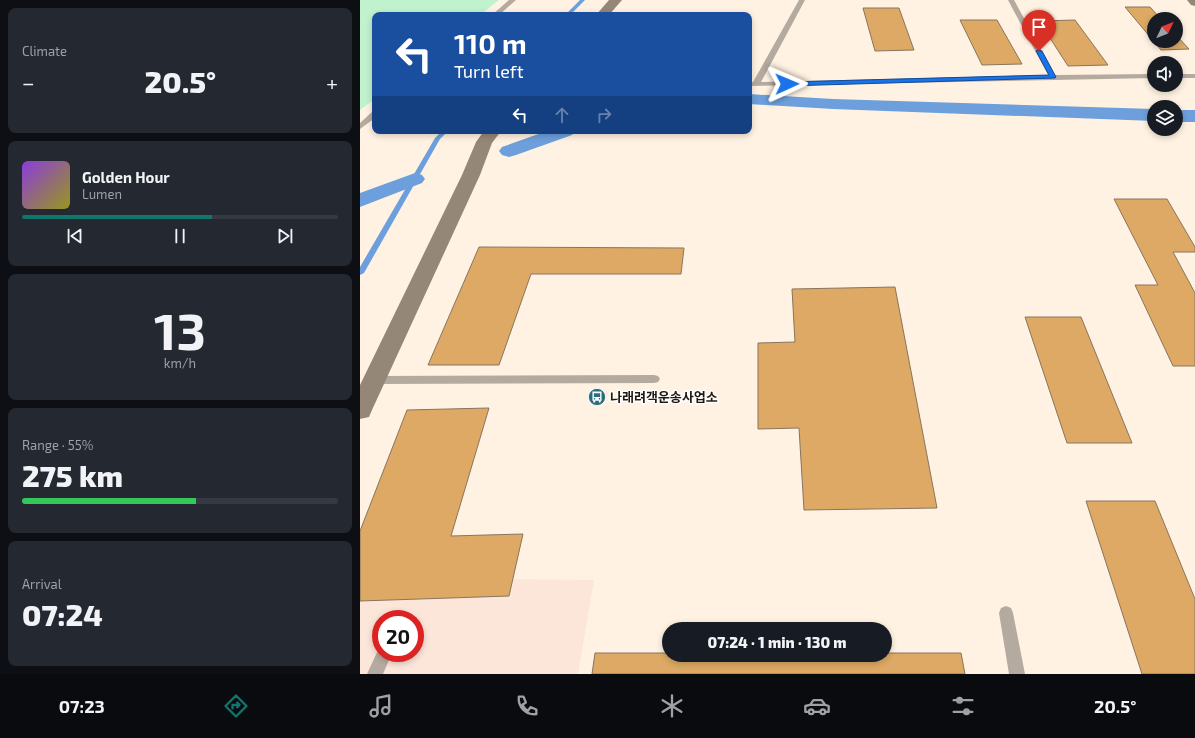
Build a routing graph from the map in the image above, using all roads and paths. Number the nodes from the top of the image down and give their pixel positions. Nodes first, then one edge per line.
1 (513, 0) edge
2 (616, 0) edge
3 (802, 0) edge
4 (1011, 0) edge
5 (499, 12) edge
6 (605, 12) edge
7 (1147, 76) edge
8 (1183, 76) edge
9 (1195, 76) edge
10 (1053, 77) junction
11 (752, 84) edge
12 (372, 117) edge
13 (360, 127) edge
14 (491, 134) edge
15 (654, 379) dead end
16 (375, 380) junction
17 (360, 410) edge
18 (1006, 613) dead end
19 (380, 662) edge
20 (375, 674) edge
21 (1017, 674) edge

1 - 5 lane
2 - 6 street
3 - 11 lane
4 - 10 lane
7 - 10 lane
8 - 9 lane
10 - 11 lane
12 - 13 lane
14 - 16 street
15 - 16 lane
16 - 17 street
18 - 21 lane
19 - 20 lane

